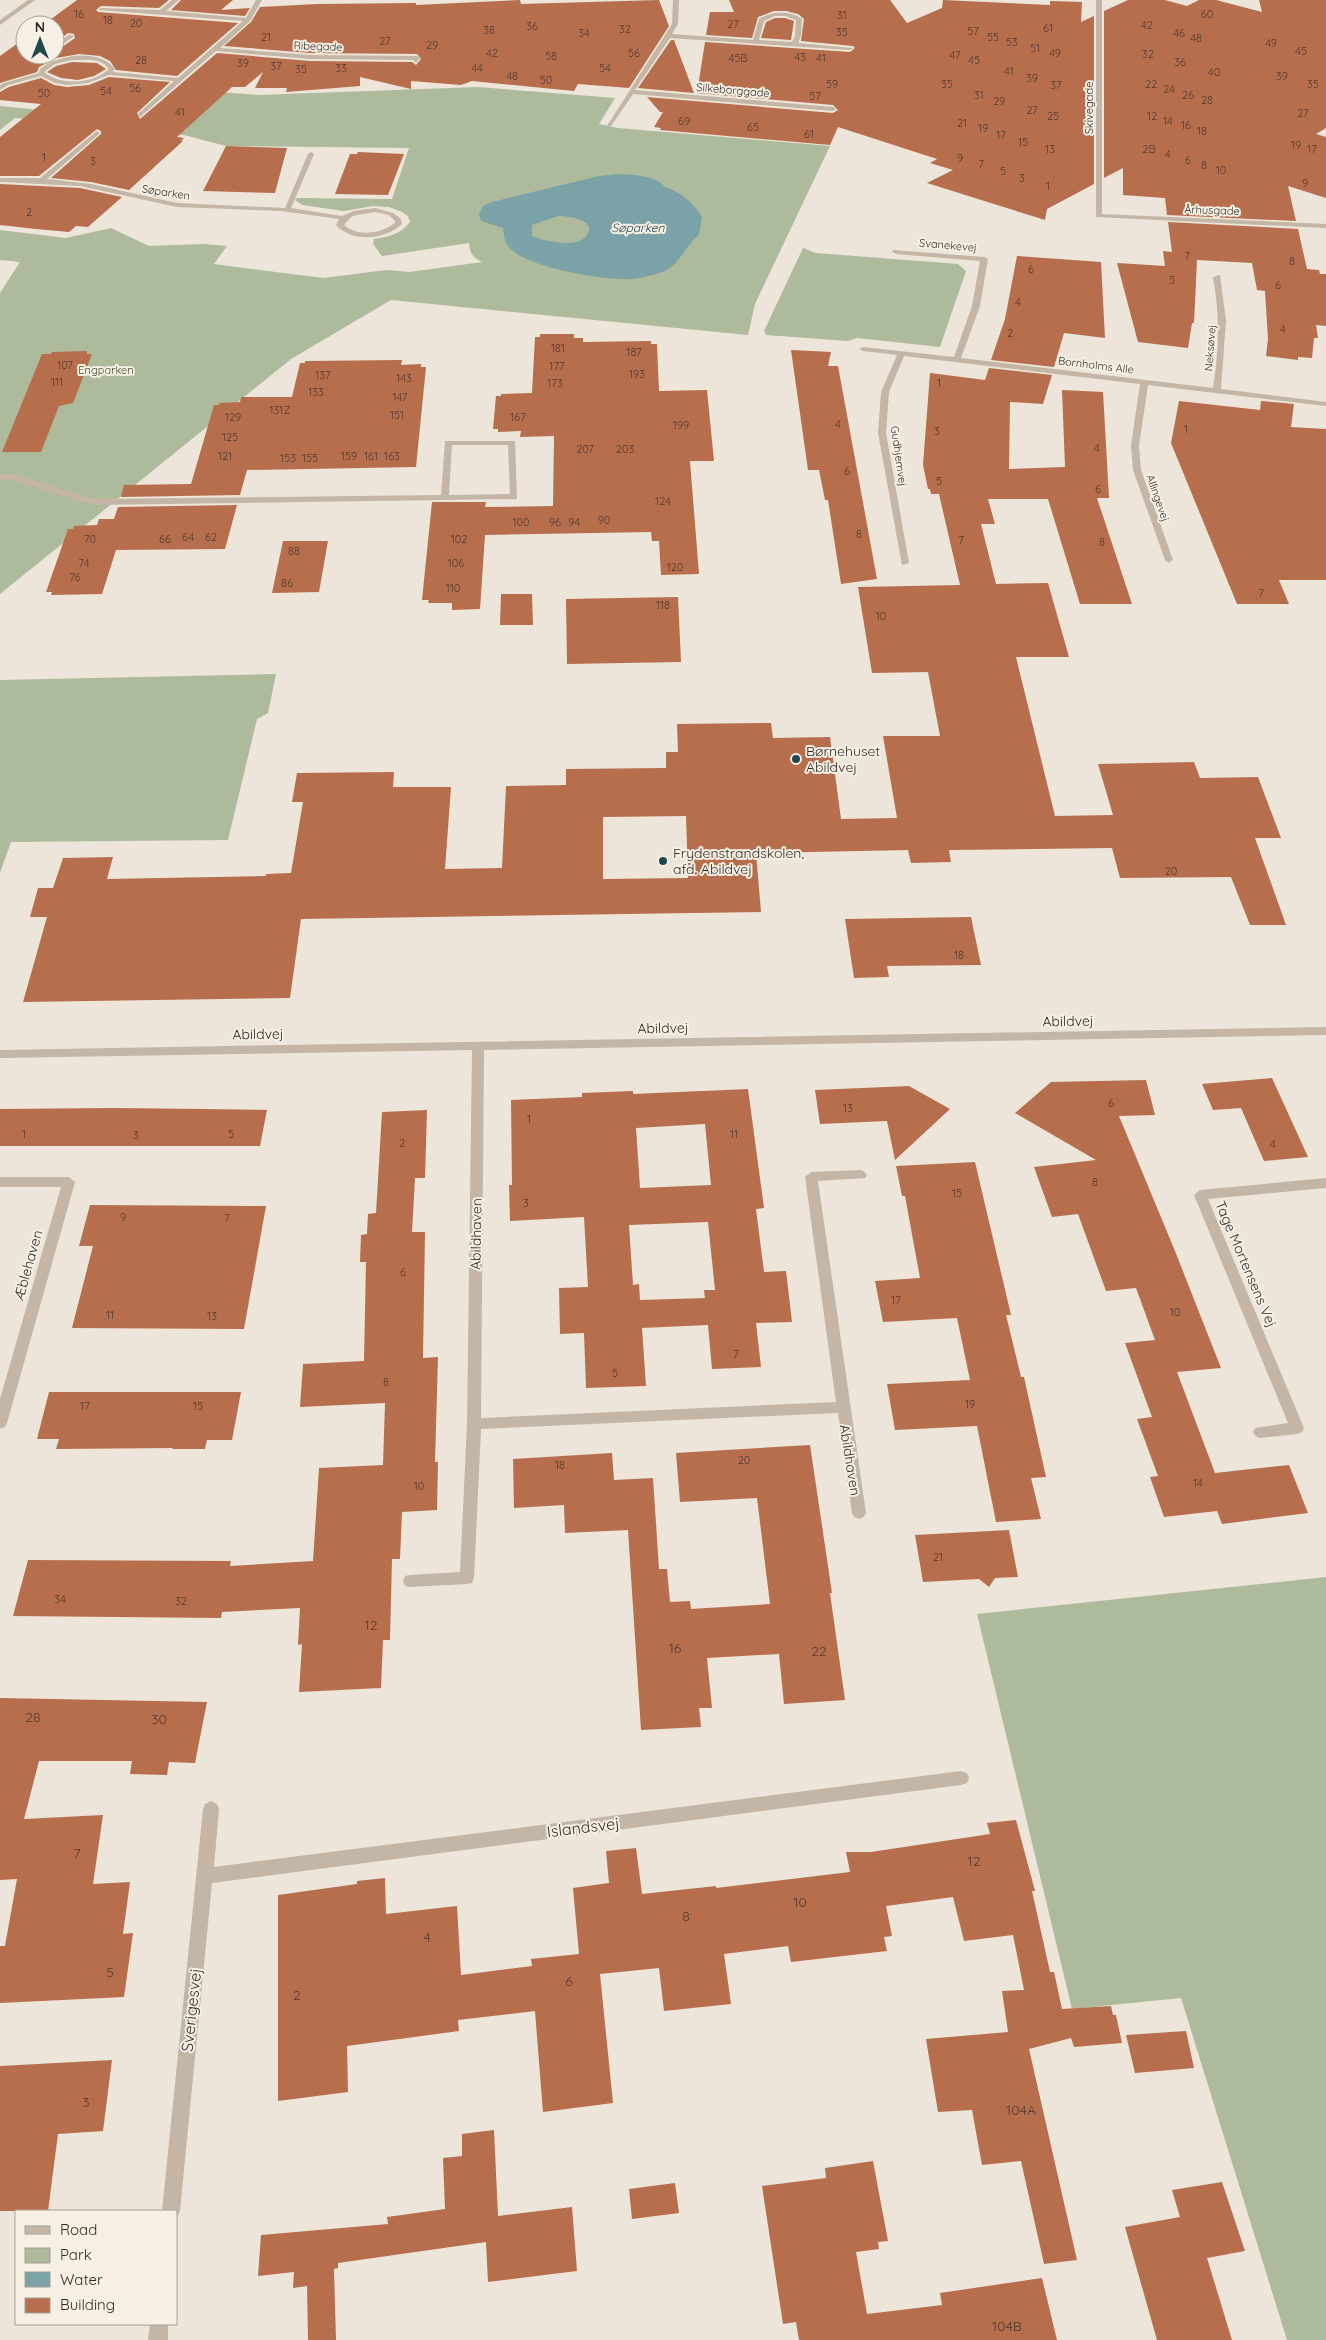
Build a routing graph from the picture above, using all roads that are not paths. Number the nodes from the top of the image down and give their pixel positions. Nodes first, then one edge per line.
1 (32, 0) edge
2 (176, 0) edge
3 (260, 0) edge
4 (676, 0) edge
5 (1099, 0) edge
6 (101, 10) dead end
7 (162, 12) junction
8 (248, 20) junction
9 (0, 23) edge
10 (71, 36) dead end
11 (668, 36) junction
12 (65, 41) edge
13 (755, 41) junction
14 (794, 44) junction
15 (850, 48) dead end
16 (215, 49) junction
17 (65, 60) edge
18 (416, 61) dead end
19 (50, 65) edge
20 (109, 73) junction
21 (42, 74) junction
22 (178, 80) junction
23 (0, 88) edge
24 (632, 92) junction
25 (833, 109) dead end
26 (140, 115) dead end
27 (609, 125) dead end
28 (97, 133) dead end
29 (311, 154) dead end
30 (0, 180) edge
31 (42, 180) junction
32 (288, 208) junction
33 (1098, 216) joint
34 (343, 218) junction
35 (1326, 226) edge
36 (896, 252) dead end
37 (1217, 277) dead end
38 (863, 349) dead end
39 (900, 354) junction
40 (957, 360) junction
41 (1144, 383) junction
42 (1217, 391) junction
43 (1326, 404) edge
44 (0, 477) edge
45 (444, 498) junction
46 (1169, 560) dead end
47 (905, 563) dead end
48 (1326, 1032) edge
49 (478, 1045) junction
50 (0, 1054) edge
51 (861, 1175) dead end
52 (0, 1182) edge
53 (1326, 1183) edge
54 (842, 1407) junction
55 (0, 1424) edge
56 (474, 1424) junction
57 (1260, 1432) dead end
58 (859, 1513) dead end
59 (410, 1581) dead end
60 (961, 1778) dead end
61 (211, 1809) dead end
62 (204, 1876) junction
63 (171, 2210) edge
64 (160, 2325) edge
65 (158, 2340) edge

1 - 9 street
2 - 7 street
3 - 8 street
4 - 11 street
5 - 33 street, Skivegade
6 - 7 street
7 - 8 street
8 - 16 street
10 - 12 street
11 - 13 street
11 - 24 street
13 - 14 street
13 - 14 street
14 - 15 street
16 - 18 street, Ribegade
16 - 22 street
17 - 20 street
19 - 21 street
20 - 21 street
20 - 22 street
21 - 23 street
22 - 26 street
24 - 25 street, Silkeborggade
24 - 27 street
28 - 31 street
29 - 32 street
30 - 31 street, Søparken
31 - 32 street, Søparken
32 - 34 street, Søparken
33 - 35 street, Århusgade
34 - 34 street
36 - 40 street, Svanekevej
37 - 42 street, Neksøvej
38 - 39 street, Bornholms Alle
39 - 40 street, Bornholms Alle
39 - 47 street, Gudhjemvej
40 - 41 street, Bornholms Alle
41 - 42 street, Bornholms Alle
41 - 46 street, Allingevej
42 - 43 street, Bornholms Alle
44 - 45 street
45 - 45 street
48 - 49 street, Abildvej
49 - 50 street, Abildvej
49 - 56 street, Abildhaven
51 - 54 street, Abildhaven
52 - 55 street, Æblehaven
53 - 57 street, Tage Mortensens Vej
54 - 56 street, Abildhaven
54 - 58 street, Abildhaven
56 - 59 street, Abildhaven
60 - 62 street, Islandsvej
61 - 62 street, Sverigesvej
62 - 63 street, Sverigesvej
64 - 65 street

